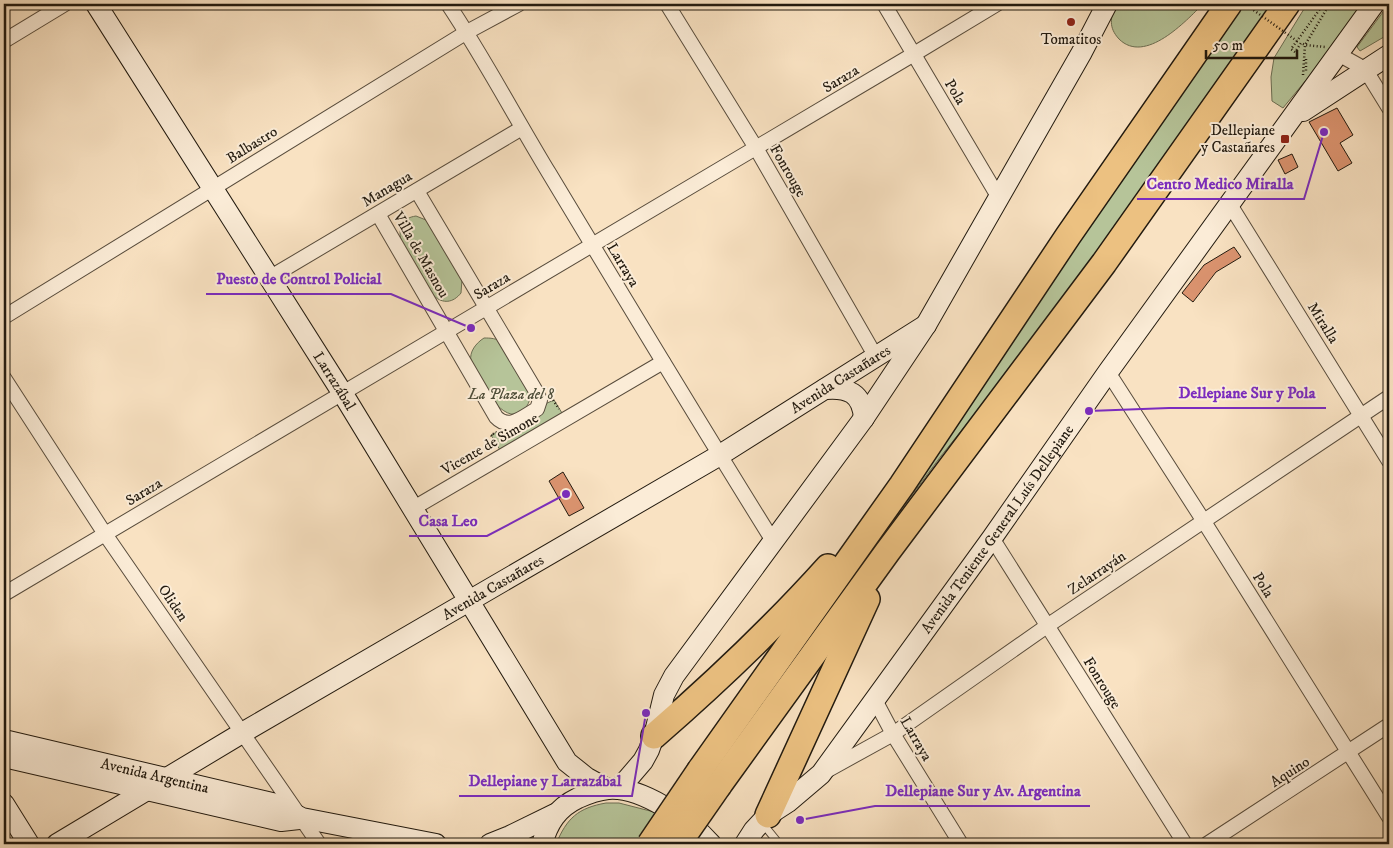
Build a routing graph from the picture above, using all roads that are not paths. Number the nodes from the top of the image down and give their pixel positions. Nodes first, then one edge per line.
1 (65, 4) edge
2 (96, 4) edge
3 (448, 4) edge
4 (519, 4) edge
5 (667, 4) edge
6 (884, 4) edge
7 (997, 4) edge
8 (1107, 4) edge
9 (1229, 4) edge
10 (1288, 4) edge
11 (1374, 4) edge
12 (467, 32) junction
13 (4, 41) edge
14 (914, 54) junction
15 (1338, 54) junction
16 (1389, 55) edge
17 (1365, 69) junction
18 (1389, 108) edge
19 (1287, 122) junction
20 (522, 128) junction
21 (756, 148) junction
22 (213, 188) junction
23 (417, 191) junction
24 (999, 198) junction
25 (1229, 203) junction
26 (378, 214) junction
27 (592, 245) junction
28 (269, 278) junction
29 (487, 308) junction
30 (4, 317) edge
31 (926, 325) junction
32 (447, 332) junction
33 (876, 357) junction
34 (663, 362) junction
35 (1108, 372) junction
36 (4, 378) edge
37 (825, 389) junction
38 (342, 394) junction
39 (1389, 398) edge
40 (1361, 416) junction
41 (864, 418) junction
42 (499, 427) joint
43 (720, 455) junction
44 (1389, 461) edge
45 (902, 485) junction
46 (412, 509) junction
47 (1203, 520) junction
48 (105, 534) junction
49 (992, 538) junction
50 (773, 541) junction
51 (888, 551) junction
52 (4, 594) edge
53 (469, 602) junction
54 (1047, 626) junction
55 (876, 700) junction
56 (1389, 725) edge
57 (242, 733) junction
58 (893, 734) junction
59 (654, 736) junction
60 (4, 740) edge
61 (1349, 753) junction
62 (4, 757) edge
63 (568, 762) junction
64 (821, 774) junction
65 (169, 778) junction
66 (710, 778) junction
67 (148, 789) junction
68 (613, 789) junction
69 (4, 804) edge
70 (562, 808) junction
71 (1389, 817) edge
72 (302, 818) junction
73 (764, 818) junction
74 (30, 844) edge
75 (57, 844) edge
76 (319, 844) edge
77 (436, 844) edge
78 (490, 844) edge
79 (542, 844) edge
80 (650, 844) edge
81 (678, 844) edge
82 (711, 844) edge
83 (745, 844) edge
84 (776, 844) edge
85 (961, 844) edge
86 (1185, 844) edge
87 (1207, 844) edge

1 - 13 street
2 - 22 street, Larrazábal
3 - 12 street, Larraya
4 - 12 street, Balbastro
5 - 21 street, Fonrouge
6 - 14 street, Pola
7 - 14 street, Saraza
8 - 24 street
9 - 45 highway
10 - 51 highway
11 - 15 street, Avenida Teniente General Luís Dellepiane
12 - 20 street, Larraya
12 - 22 street, Balbastro
14 - 21 street, Saraza
14 - 24 street, Pola
15 - 17 street
15 - 19 street, Avenida Teniente General Luís Dellepiane
16 - 17 street
17 - 18 street
17 - 19 street
19 - 25 street, Avenida Teniente General Luís Dellepiane
20 - 23 street, Managua
20 - 27 street, Larraya
21 - 27 street, Saraza
21 - 33 street, Fonrouge
22 - 28 street, Larrazábal
22 - 30 street, Balbastro
23 - 26 street, Managua
23 - 29 street
24 - 31 street
25 - 35 street, Avenida Teniente General Luís Dellepiane
25 - 40 street, Miralla
26 - 28 street, Managua
26 - 32 street, Villa de Masnou
27 - 29 street, Saraza
27 - 34 street, Larraya
28 - 38 street, Larrazábal
29 - 32 street, Saraza
29 - 42 street, Vicente de Simone
31 - 33 street, Avenida Castañares
31 - 41 street
32 - 38 street, Saraza
32 - 42 street, Villa de Masnou
33 - 37 street, Avenida Castañares
34 - 43 street, Larraya
34 - 46 street, Vicente de Simone
35 - 47 street, Pola
35 - 49 street, Avenida Teniente General Luís Dellepiane
36 - 48 street, Oliden
37 - 41 street
37 - 43 street, Avenida Castañares
38 - 46 street, Larrazábal
38 - 48 street, Saraza
39 - 40 street, Zelarrayán
40 - 44 street, Miralla
40 - 47 street, Zelarrayán
41 - 50 street
43 - 50 street, Larraya
43 - 53 street, Avenida Castañares
45 - 59 highway
45 - 66 highway
46 - 53 street, Larrazábal
47 - 54 street, Zelarrayán
47 - 61 street, Pola
48 - 52 street, Saraza
48 - 57 street, Oliden
49 - 54 street, Fonrouge
49 - 55 street, Avenida Teniente General Luís Dellepiane
50 - 59 street
51 - 66 highway
51 - 73 highway
53 - 57 street, Avenida Castañares
53 - 63 street, Larrazábal
54 - 58 street, Zelarrayán
54 - 86 street, Fonrouge
55 - 58 street, Larraya
55 - 64 street, Avenida Teniente General Luís Dellepiane
56 - 61 street, Aquino
57 - 65 street, Avenida Castañares
57 - 72 street, Oliden
58 - 64 street, Zelarrayán
58 - 85 street, Larraya
59 - 68 street
60 - 65 street, Avenida Argentina
61 - 71 street, Pola
61 - 87 street, Aquino
62 - 67 street, Avenida Argentina
63 - 68 street, Larrazábal
63 - 70 street, Larrazábal
64 - 73 street, Avenida Teniente General Luís Dellepiane
65 - 67 street, Avenida Castañares
65 - 72 street, Avenida Argentina
66 - 80 highway, bridge
66 - 81 highway, bridge
67 - 72 street, Avenida Argentina
67 - 75 street, Avenida Castañares
68 - 70 street
68 - 82 street, Larrazábal
69 - 74 street
70 - 78 street
70 - 79 street
72 - 76 street, Oliden
72 - 77 street, Avenida Argentina
73 - 83 street, Avenida Teniente General Luís Dellepiane
73 - 84 lane

